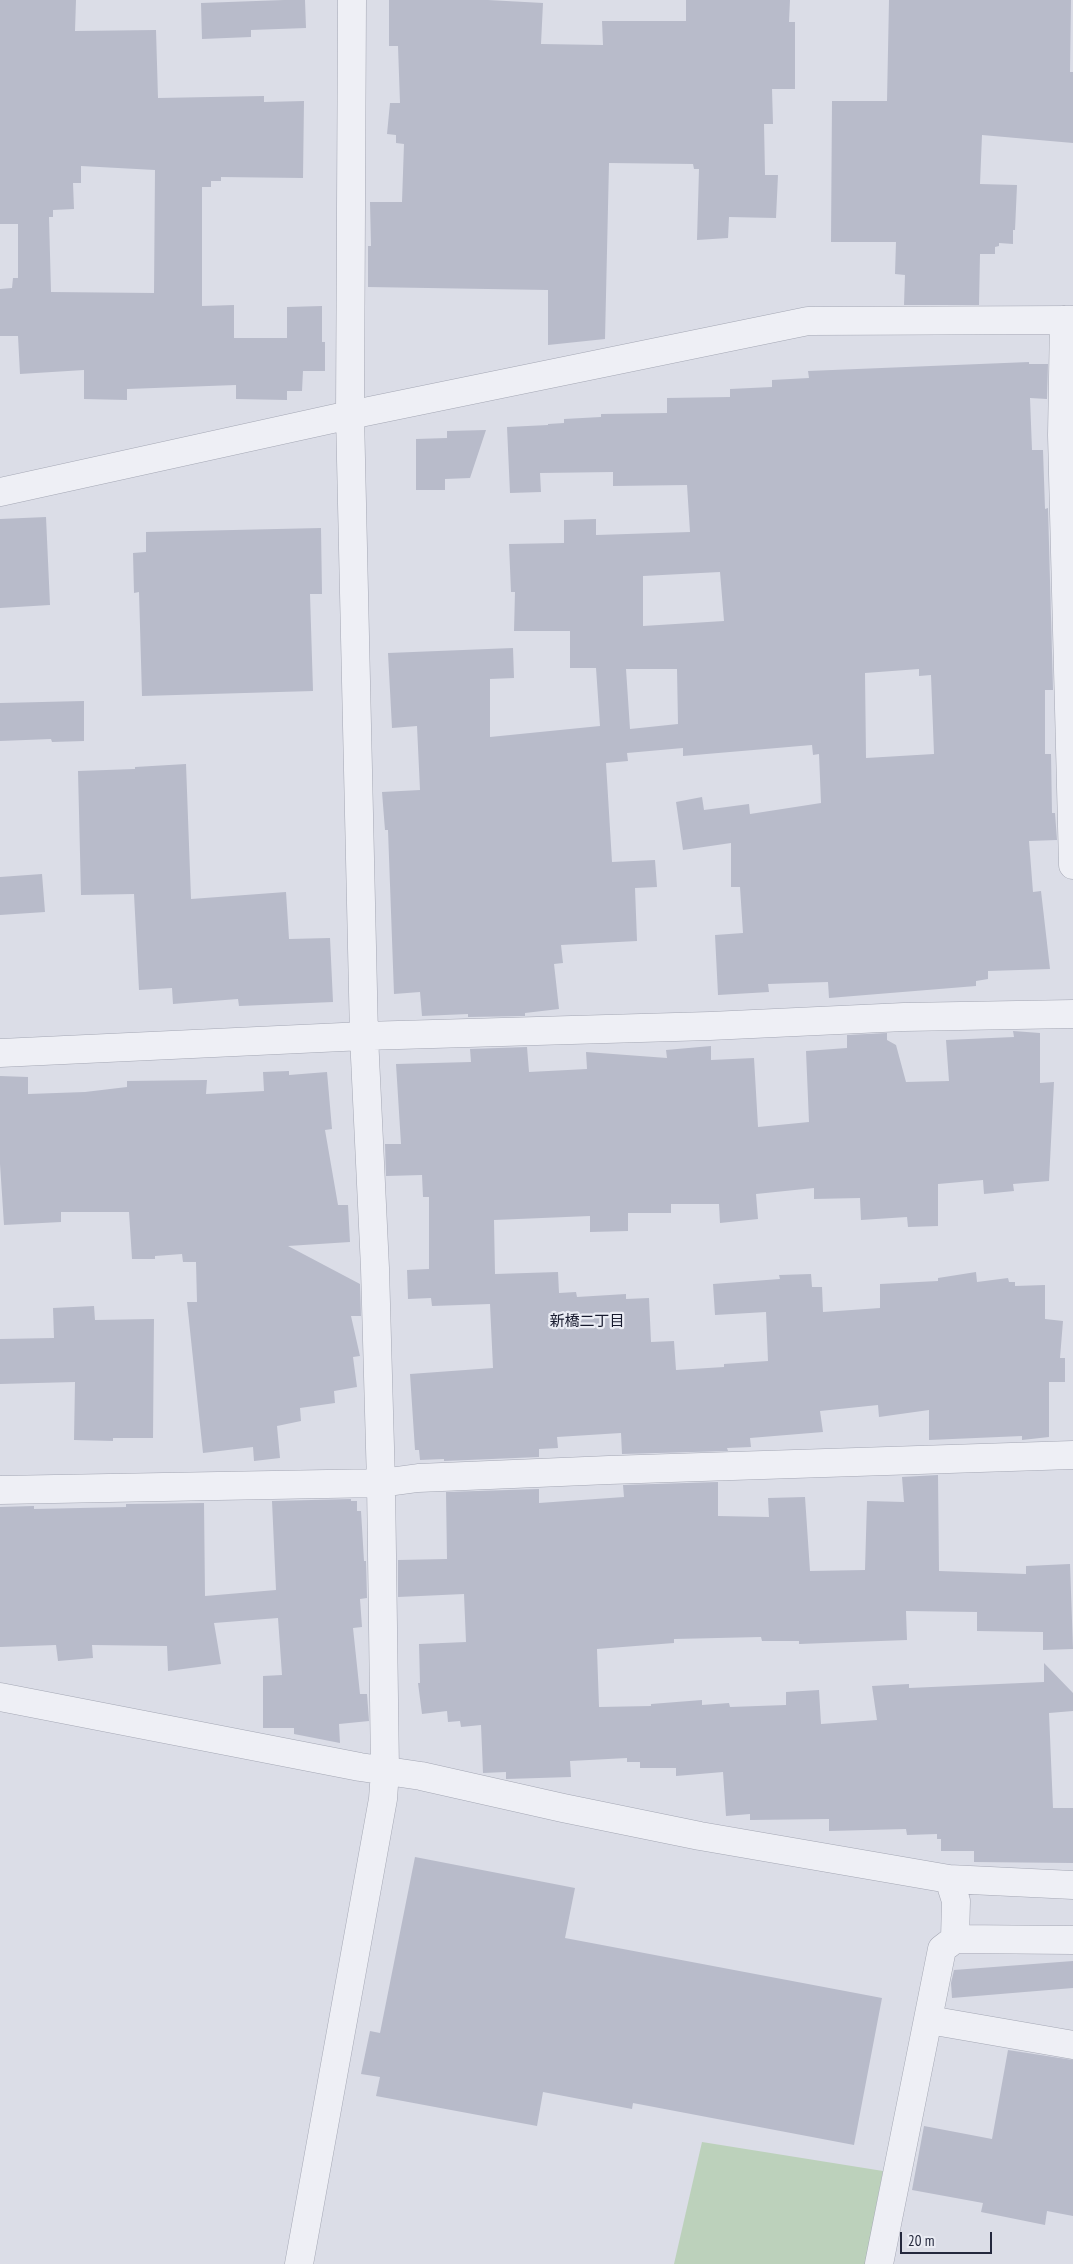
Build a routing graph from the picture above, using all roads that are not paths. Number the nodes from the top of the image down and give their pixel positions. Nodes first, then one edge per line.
1 (352, 0) edge
2 (1068, 320) edge
3 (350, 415) junction
4 (0, 492) edge
5 (1073, 865) edge
6 (1073, 1014) edge
7 (364, 1036) junction
8 (0, 1053) edge
9 (1073, 1454) edge
10 (381, 1483) junction
11 (0, 1490) edge
12 (0, 1696) edge
13 (385, 1771) junction
14 (950, 1879) junction
15 (1073, 1885) edge
16 (956, 1939) junction
17 (1073, 1940) edge
18 (929, 2020) junction
19 (1073, 2045) edge
20 (299, 2264) edge
21 (879, 2264) edge

1 - 3 street
2 - 3 street
2 - 5 street
3 - 4 street
3 - 7 street
6 - 7 street
7 - 8 street
7 - 10 street
9 - 10 street
10 - 11 street
10 - 13 street
12 - 13 street
13 - 14 street
13 - 20 street
14 - 15 street
14 - 16 street
16 - 17 street
16 - 18 street
18 - 19 street
18 - 21 street

